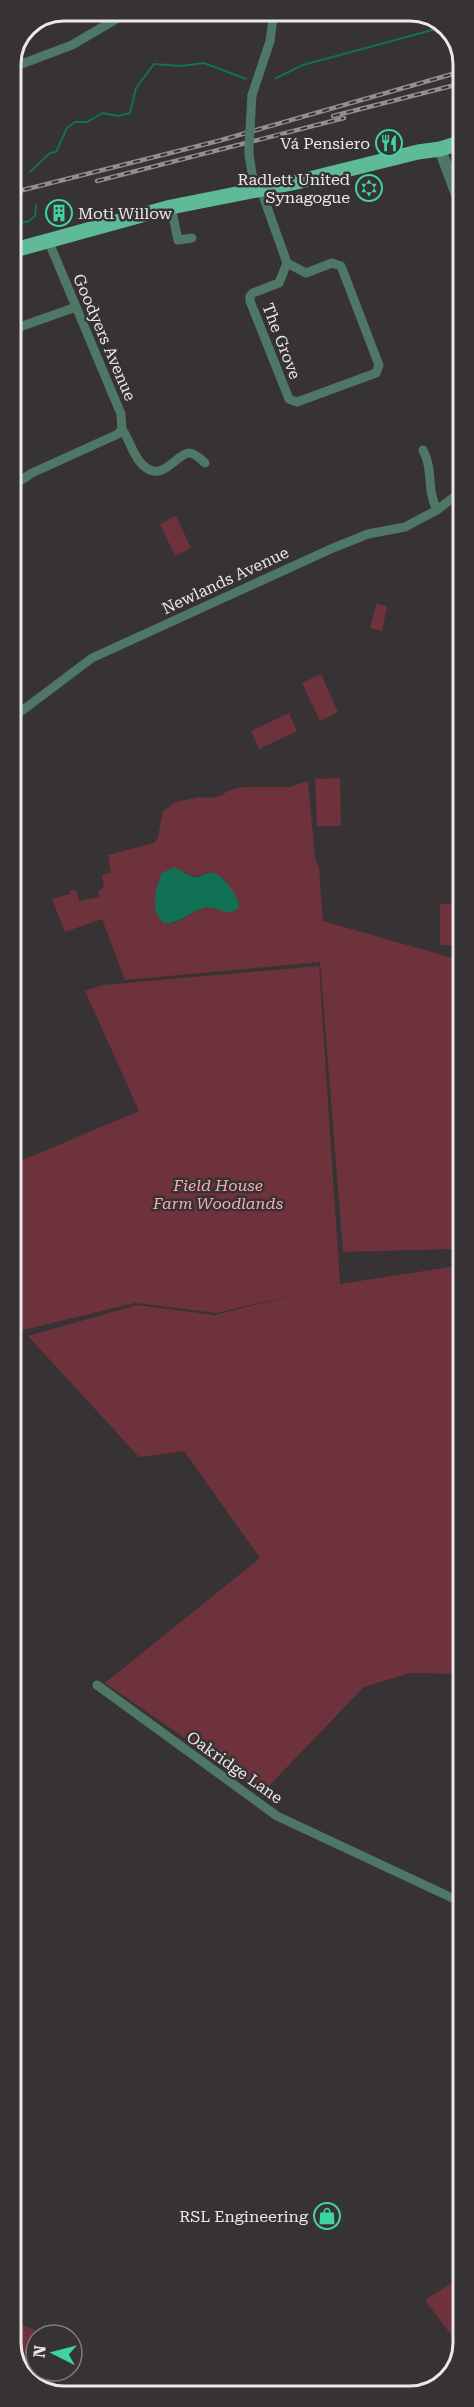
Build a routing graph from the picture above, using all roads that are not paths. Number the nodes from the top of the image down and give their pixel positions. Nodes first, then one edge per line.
1 (113, 21) edge
2 (273, 21) edge
3 (21, 64) edge
4 (453, 145) edge
5 (440, 149) junction
6 (453, 184) edge
7 (258, 190) junction
8 (171, 207) junction
9 (192, 238) dead end
10 (48, 240) junction
11 (21, 248) edge
12 (287, 263) junction
13 (76, 307) junction
14 (21, 326) edge
15 (122, 429) junction
16 (423, 450) dead end
17 (205, 462) dead end
18 (21, 480) edge
19 (453, 498) edge
20 (437, 510) junction
21 (21, 711) edge
22 (97, 1685) dead end
23 (453, 1898) edge

1 - 3 street
2 - 7 street, bridge
4 - 5 main road
5 - 6 street
5 - 7 main road
7 - 8 main road
7 - 12 street
8 - 9 street
8 - 10 main road
10 - 11 main road
10 - 13 street, Goodyers Avenue
12 - 12 street, The Grove
13 - 14 street
13 - 15 street, Goodyers Avenue
15 - 17 street, Goodyers Avenue
15 - 18 street
16 - 20 street
19 - 20 street, Newlands Avenue
20 - 21 street, Newlands Avenue
22 - 23 street, Oakridge Lane

